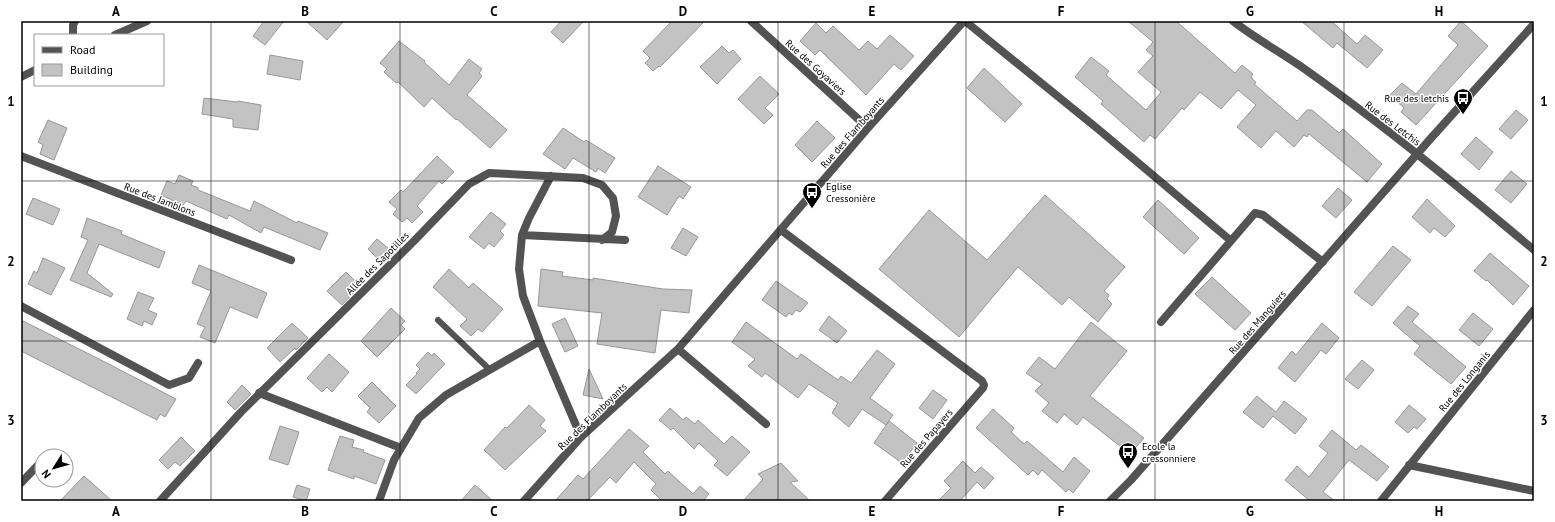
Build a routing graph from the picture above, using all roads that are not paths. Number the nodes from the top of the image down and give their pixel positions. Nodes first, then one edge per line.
1 (75, 21) edge
2 (147, 21) edge
3 (751, 21) edge
4 (964, 21) edge
5 (1233, 21) edge
6 (1534, 24) edge
7 (73, 34) edge
8 (117, 34) edge
9 (34, 70) edge
10 (21, 77) edge
11 (868, 128) junction
12 (1418, 154) junction
13 (21, 156) edge
14 (551, 176) junction
15 (781, 230) junction
16 (522, 235) junction
17 (602, 240) junction
18 (625, 240) dead end
19 (1230, 240) junction
20 (1534, 250) edge
21 (291, 260) dead end
22 (1323, 262) junction
23 (21, 306) edge
24 (1534, 310) edge
25 (438, 320) dead end
26 (1161, 322) dead end
27 (540, 341) junction
28 (678, 350) junction
29 (198, 363) dead end
30 (490, 370) junction
31 (259, 393) junction
32 (766, 424) dead end
33 (581, 437) junction
34 (401, 448) junction
35 (1409, 465) junction
36 (34, 469) edge
37 (21, 483) edge
38 (1534, 491) edge
39 (160, 501) edge
40 (379, 501) edge
41 (524, 501) edge
42 (885, 501) edge
43 (1110, 501) edge
44 (1381, 501) edge

1 - 7 street
2 - 8 street
3 - 11 street, Rue des Goyaviers
4 - 11 street, Rue des Flamboyants
4 - 19 street
5 - 12 street, Rue des Letchis
6 - 12 street, Rue des Manguiers
9 - 10 street
11 - 15 street, Rue des Flamboyants
12 - 20 street, Rue des Letchis
12 - 22 street, Rue des Manguiers
13 - 21 street, Rue des Jamblons
14 - 16 street
14 - 17 street, Allée des Sapotilles
14 - 31 street, Allée des Sapotilles
15 - 28 street, Rue des Flamboyants
15 - 42 street, Rue des Papayers
16 - 17 street
16 - 27 street
17 - 18 street
19 - 22 street
19 - 26 street
22 - 43 street, Rue des Manguiers
23 - 29 street
24 - 35 street, Rue des Longanis
25 - 30 lane
27 - 30 street
27 - 33 street
28 - 32 street
28 - 33 street, Rue des Flamboyants
30 - 34 street
31 - 34 street
31 - 39 street, Allée des Sapotilles
33 - 41 street, Rue des Flamboyants
34 - 40 street
35 - 38 street
35 - 44 street, Rue des Longanis
36 - 37 street

